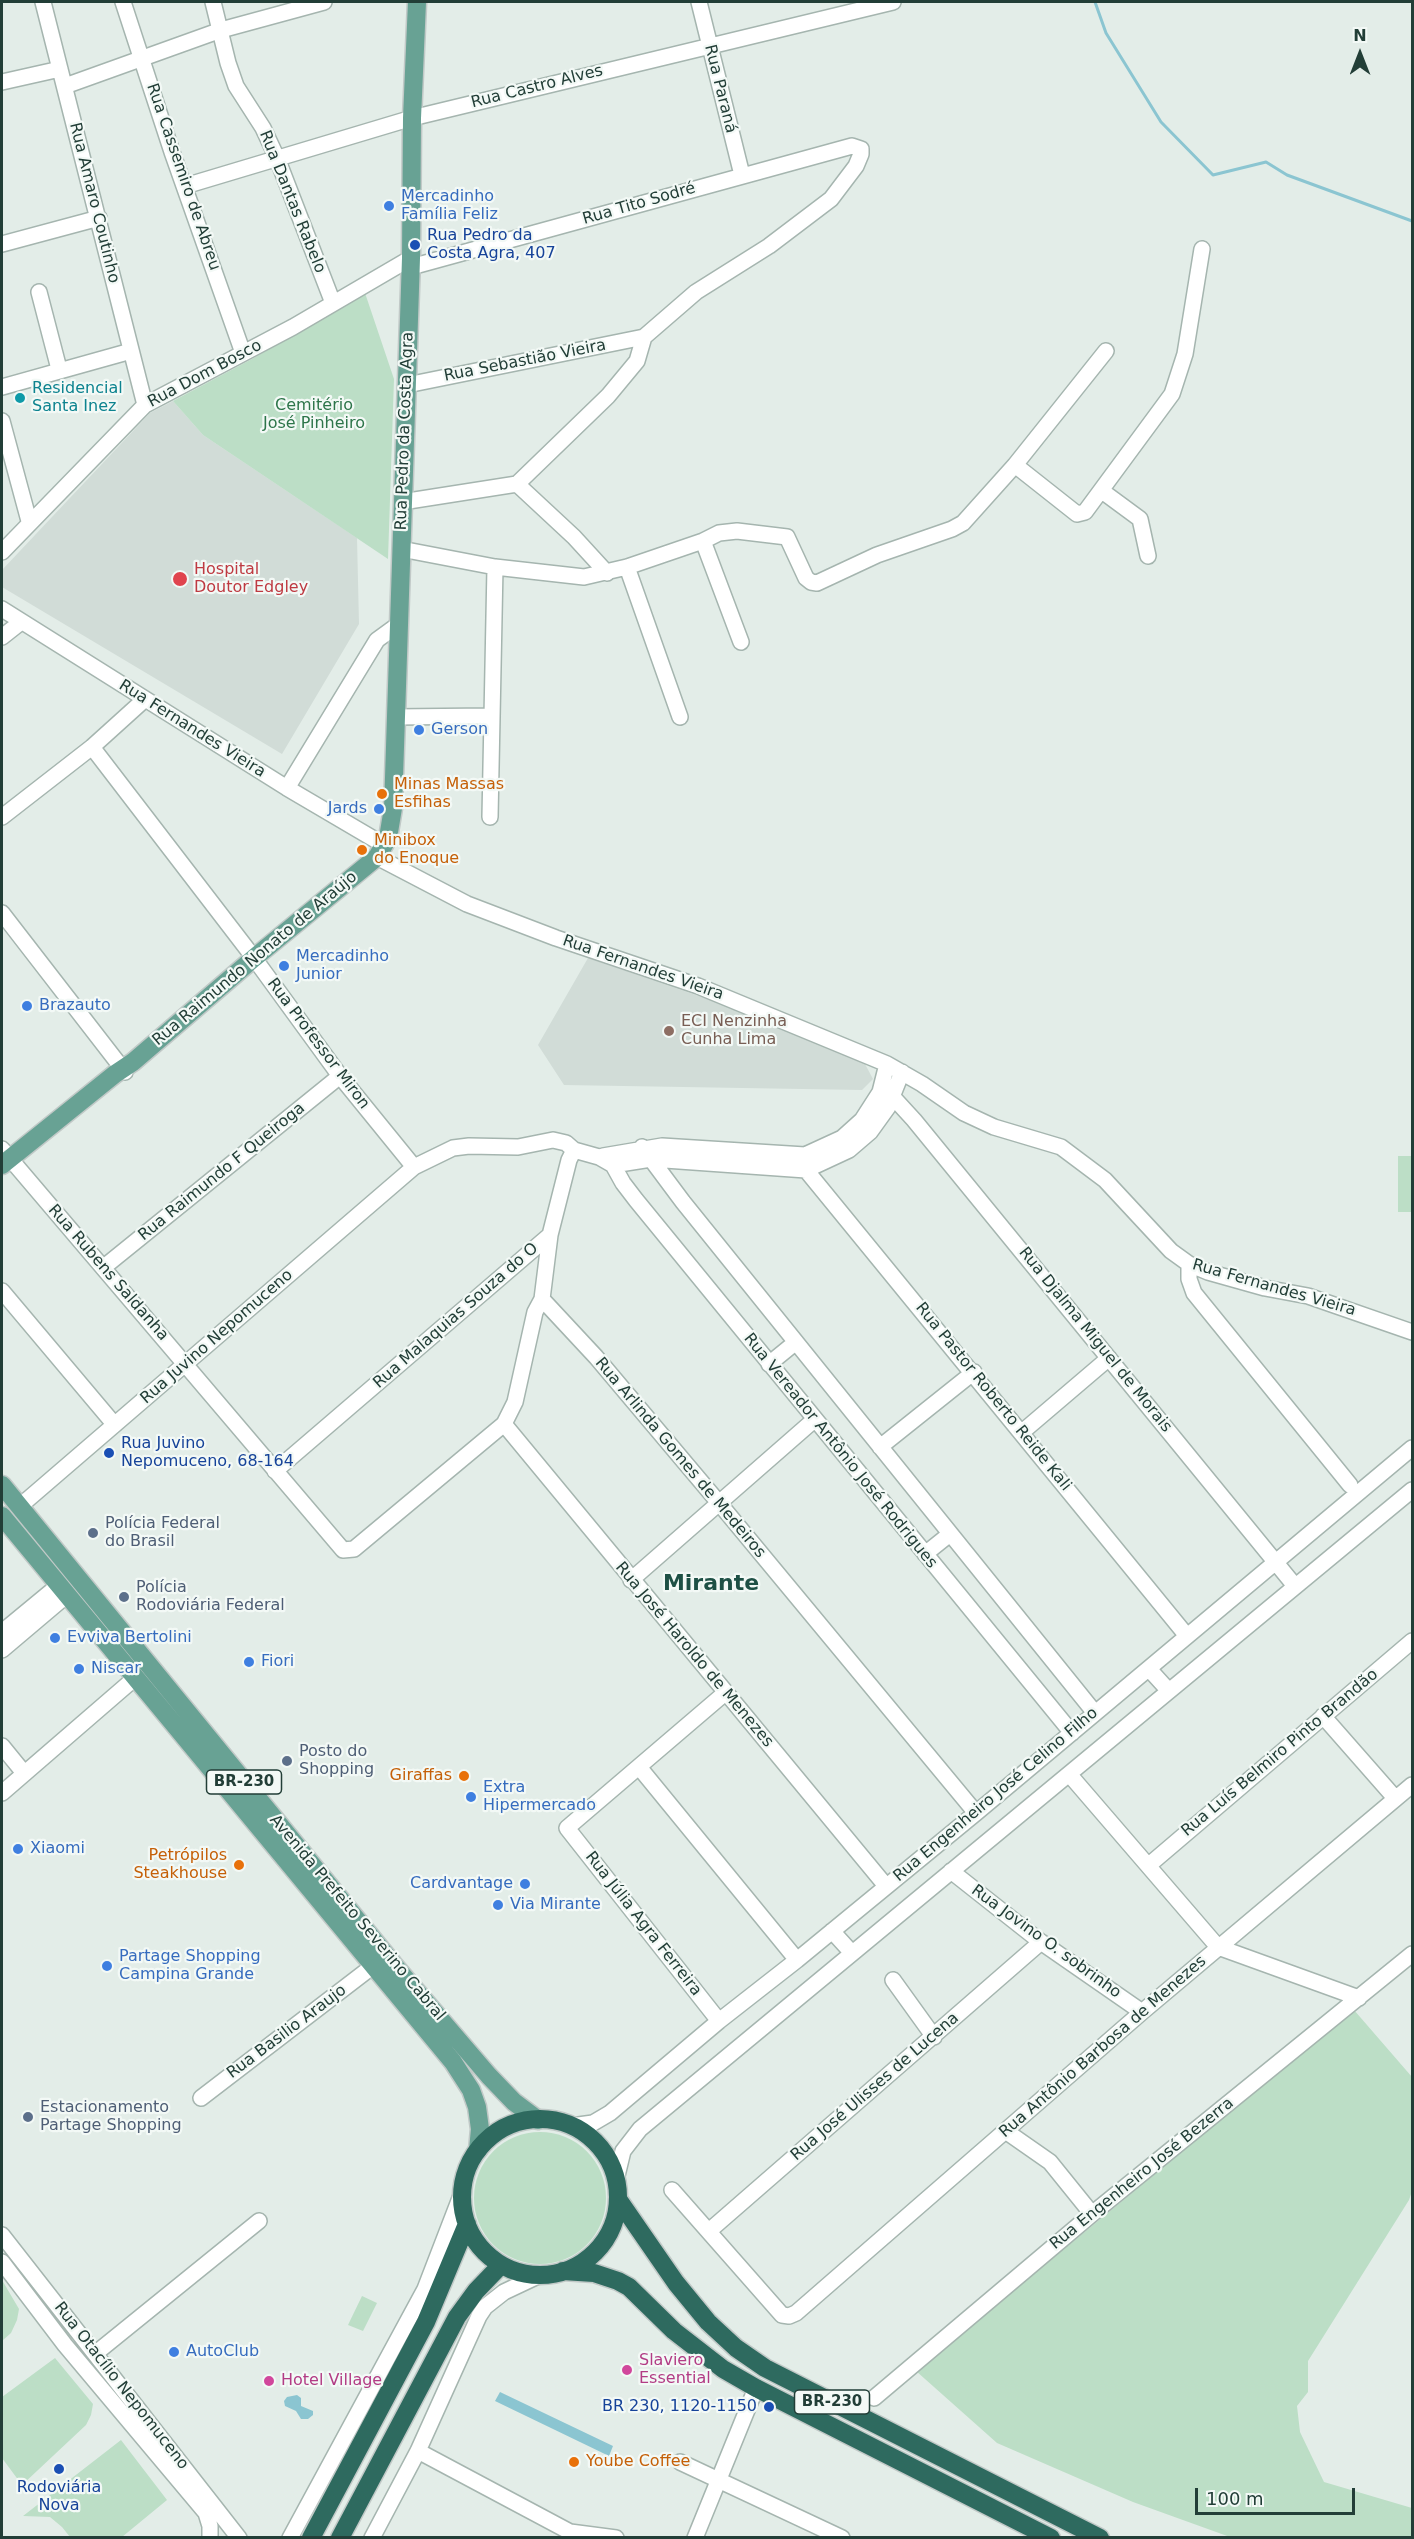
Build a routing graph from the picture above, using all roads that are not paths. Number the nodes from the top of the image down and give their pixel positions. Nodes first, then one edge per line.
1 (43, 2) edge
2 (123, 2) edge
3 (213, 2) edge
4 (322, 2) edge
5 (417, 2) edge
6 (699, 2) edge
7 (893, 2) edge
8 (221, 30) junction
9 (709, 45) junction
10 (143, 60) junction
11 (60, 69) junction
12 (2, 82) edge
13 (65, 86) junction
14 (412, 118) junction
15 (277, 158) junction
16 (742, 176) junction
17 (185, 186) junction
18 (99, 218) junction
19 (2, 244) edge
20 (1202, 249) dead end
21 (411, 263) junction
22 (39, 292) dead end
23 (333, 303) junction
24 (644, 337) junction
25 (131, 351) junction
26 (1106, 351) dead end
27 (243, 353) junction
28 (59, 369) junction
29 (406, 385) junction
30 (2, 387) edge
31 (145, 405) junction
32 (2, 421) edge
33 (1015, 465) junction
34 (517, 484) junction
35 (1102, 491) junction
36 (402, 502) junction
37 (29, 521) junction
38 (703, 541) junction
39 (400, 549) junction
40 (2, 552) edge
41 (1148, 556) dead end
42 (495, 567) junction
43 (627, 567) junction
44 (607, 573) junction
45 (2, 609) edge
46 (21, 622) junction
47 (399, 624) junction
48 (2, 638) edge
49 (741, 642) dead end
50 (144, 700) junction
51 (491, 716) junction
52 (395, 717) junction
53 (680, 717) dead end
54 (92, 747) junction
55 (287, 788) junction
56 (2, 817) edge
57 (490, 817) dead end
58 (380, 851) junction
59 (2, 913) edge
60 (254, 958) junction
61 (887, 1064) junction
62 (127, 1067) junction
63 (902, 1072) junction
64 (340, 1076) junction
65 (892, 1096) junction
66 (574, 1150) junction
67 (828, 1152) junction
68 (646, 1153) junction
69 (607, 1159) junction
70 (7, 1160) edge
71 (806, 1163) junction
72 (414, 1167) junction
73 (2, 1179) edge
74 (550, 1235) junction
75 (1189, 1264) junction
76 (104, 1268) junction
77 (2, 1291) edge
78 (542, 1299) junction
79 (1413, 1332) edge
80 (796, 1342) junction
81 (1109, 1358) junction
82 (186, 1363) junction
83 (769, 1364) junction
84 (974, 1372) junction
85 (814, 1420) junction
86 (114, 1424) junction
87 (504, 1424) junction
88 (1021, 1433) junction
89 (880, 1447) junction
90 (1413, 1448) edge
91 (275, 1471) junction
92 (2, 1485) edge
93 (1350, 1485) dead end
94 (1413, 1490) edge
95 (719, 1503) junction
96 (19, 1506) junction
97 (2, 1516) edge
98 (950, 1534) junction
99 (925, 1554) junction
100 (1276, 1561) junction
101 (632, 1580) junction
102 (1295, 1586) junction
103 (63, 1590) junction
104 (2, 1632) edge
105 (1187, 1636) junction
106 (1413, 1641) edge
107 (2, 1650) edge
108 (1149, 1669) junction
109 (135, 1678) junction
110 (1169, 1691) junction
111 (725, 1693) junction
112 (1095, 1713) junction
113 (1323, 1716) junction
114 (1072, 1733) junction
115 (2, 1746) edge
116 (639, 1767) junction
117 (24, 1773) junction
118 (1069, 1774) junction
119 (1413, 1785) edge
120 (2, 1792) edge
121 (1395, 1798) junction
122 (976, 1813) junction
123 (1149, 1865) junction
124 (951, 1870) junction
125 (886, 1886) junction
126 (832, 1931) junction
127 (1041, 1942) junction
128 (1218, 1947) junction
129 (852, 1953) junction
130 (1413, 1954) edge
131 (797, 1960) junction
132 (373, 1966) junction
133 (893, 1980) dead end
134 (1359, 1998) junction
135 (1142, 2012) junction
136 (719, 2021) junction
137 (934, 2037) junction
138 (201, 2098) dead end
139 (538, 2120) junction
140 (571, 2126) junction
141 (1007, 2132) junction
142 (478, 2150) junction
143 (616, 2180) junction
144 (672, 2190) dead end
145 (462, 2193) junction
146 (618, 2199) junction
147 (1092, 2214) junction
148 (259, 2221) dead end
149 (466, 2224) junction
150 (710, 2231) junction
151 (2, 2235) edge
152 (11, 2254) edge
153 (501, 2265) junction
154 (4, 2270) edge
155 (563, 2271) junction
156 (540, 2275) junction
157 (96, 2353) junction
158 (756, 2388) junction
159 (874, 2398) dead end
160 (418, 2451) junction
161 (680, 2462) dead end
162 (719, 2478) junction
163 (194, 2490) junction
164 (573, 2535) edge
165 (210, 2538) edge
166 (239, 2538) edge
167 (290, 2538) edge
168 (311, 2538) edge
169 (340, 2538) edge
170 (372, 2538) edge
171 (616, 2538) edge
172 (695, 2538) edge
173 (842, 2538) edge
174 (1051, 2538) edge
175 (1100, 2538) edge

1 - 11 street, Rua Amaro Coutinho
2 - 10 street, Rua Cassemiro de Abreu
3 - 8 street, Rua Dantas Rabelo
4 - 8 street
5 - 14 main road, Rua Pedro da Costa Agra
6 - 9 street, Rua Paraná
7 - 9 street, Rua Castro Alves
8 - 10 street
8 - 15 street, Rua Dantas Rabelo
9 - 14 street, Rua Castro Alves
9 - 16 street, Rua Paraná
10 - 13 street
10 - 17 street, Rua Cassemiro de Abreu
11 - 12 street
11 - 13 street, Rua Amaro Coutinho
13 - 18 street, Rua Amaro Coutinho
14 - 15 street, Rua Castro Alves
14 - 21 main road, Rua Pedro da Costa Agra
15 - 17 street, Rua Castro Alves
15 - 23 street, Rua Dantas Rabelo
16 - 21 street, Rua Tito Sodré
16 - 24 street, Rua Tito Sodré
17 - 27 street, Rua Cassemiro de Abreu
18 - 19 street
18 - 25 street, Rua Amaro Coutinho
20 - 35 street
21 - 23 street, Rua Dom Bosco
21 - 29 main road, Rua Pedro da Costa Agra
22 - 28 street
23 - 27 street, Rua Dom Bosco
24 - 29 street, Rua Sebastião Vieira
24 - 34 street
25 - 28 street
25 - 31 street, Rua Amaro Coutinho
26 - 33 street
27 - 31 street, Rua Dom Bosco
28 - 30 street
29 - 36 main road, Rua Pedro da Costa Agra
31 - 37 street, Rua Dom Bosco
32 - 37 street
33 - 35 street
33 - 38 street
34 - 36 street
34 - 44 street
35 - 41 street
36 - 39 main road, Rua Pedro da Costa Agra
37 - 40 street, Rua Dom Bosco
38 - 43 street
38 - 49 street
39 - 42 street
39 - 47 main road, Rua Pedro da Costa Agra
42 - 44 street
42 - 51 street
43 - 44 street
43 - 53 street
45 - 46 street, Rua Fernandes Vieira
46 - 48 street
46 - 50 street, Rua Fernandes Vieira
47 - 52 main road, Rua Pedro da Costa Agra
47 - 55 street
50 - 54 street
50 - 55 street, Rua Fernandes Vieira
51 - 52 street
51 - 57 street
52 - 58 main road, Rua Pedro da Costa Agra
54 - 56 street
54 - 60 street, Rua Professor Miron
55 - 58 street, Rua Fernandes Vieira
58 - 60 main road, Rua Raimundo Nonato de Araújo
58 - 61 street, Rua Fernandes Vieira
59 - 62 street
60 - 62 main road, Rua Raimundo Nonato de Araújo
60 - 64 street, Rua Professor Miron
61 - 63 street, Rua Fernandes Vieira
61 - 67 street
62 - 70 main road, Rua Raimundo Nonato de Araújo
63 - 65 street
63 - 75 street, Rua Fernandes Vieira
64 - 72 street, Rua Professor Miron
64 - 76 street, Rua Raimundo F Queiroga
65 - 67 street
65 - 81 street, Rua Djalma Miguel de Morais
66 - 69 street
66 - 72 street, Rua Juvino Nepomuceno
66 - 74 street, Rua Malaquias Souza do O
67 - 71 street
68 - 69 street
68 - 71 street
68 - 80 street, Rua Vereador Antônio José Rodrigues
69 - 83 street, Rua Vereador Antônio José Rodrigues
70 - 73 main road, Rua Raimundo Nonato de Araújo
70 - 76 street, Rua Rubens Saldanha
71 - 84 street, Rua Pastor Roberto Reide Kali
72 - 82 street, Rua Juvino Nepomuceno
74 - 78 street
74 - 91 street, Rua Malaquias Souza do O
75 - 79 street, Rua Fernandes Vieira
75 - 93 street
76 - 82 street, Rua Rubens Saldanha
77 - 86 street
78 - 87 street
78 - 95 street, Rua Arlinda Gomes de Medeiros
80 - 83 street
80 - 89 street, Rua Vereador Antônio José Rodrigues
81 - 88 street
81 - 100 street, Rua Djalma Miguel de Morais
82 - 86 street, Rua Juvino Nepomuceno
82 - 91 street, Rua Rubens Saldanha
83 - 85 street, Rua Vereador Antônio José Rodrigues
84 - 88 street, Rua Pastor Roberto Reide Kali
84 - 89 street
85 - 95 street
85 - 99 street, Rua Vereador Antônio José Rodrigues
86 - 96 street, Rua Juvino Nepomuceno
87 - 91 street, Rua Rubens Saldanha
87 - 101 street, Rua José Haroldo de Menezes
88 - 105 street, Rua Pastor Roberto Reide Kali
89 - 98 street, Rua Vereador Antônio José Rodrigues
90 - 100 street, Rua Engenheiro José Celino Filho
92 - 96 main road, Avenida Prefeito Severino Cabral / BR-230
94 - 102 street, Rua Engenheiro José Celino Filho
95 - 101 street
95 - 122 street, Rua Arlinda Gomes de Medeiros
96 - 139 main road, Avenida Prefeito Severino Cabral / BR-230
97 - 103 main road, Avenida Prefeito Severino Cabral / BR-230
98 - 99 street
98 - 112 street, Rua Vereador Antônio José Rodrigues
99 - 114 street, Rua Vereador Antônio José Rodrigues
100 - 102 street, Rua Djalma Miguel de Morais
100 - 105 street, Rua Engenheiro José Celino Filho
101 - 111 street, Rua José Haroldo de Menezes
102 - 110 street, Rua Engenheiro José Celino Filho
103 - 104 street
103 - 107 street
103 - 109 main road, Avenida Prefeito Severino Cabral / BR-230
105 - 108 street, Rua Engenheiro José Celino Filho
106 - 113 street, Rua Luís Belmiro Pinto Brandão
108 - 110 street
108 - 112 street, Rua Engenheiro José Celino Filho
109 - 117 street
109 - 132 main road, Avenida Prefeito Severino Cabral / BR-230
110 - 118 street, Rua Engenheiro José Celino Filho
111 - 116 street
111 - 125 street, Rua José Haroldo de Menezes
112 - 114 street, Rua Engenheiro José Celino Filho
113 - 121 street
113 - 123 street, Rua Luís Belmiro Pinto Brandão
114 - 122 street, Rua Engenheiro José Celino Filho
115 - 117 street
116 - 131 street
116 - 136 street, Rua Júlia Agra Ferreira
117 - 120 street
118 - 123 street
118 - 124 street, Rua Engenheiro José Celino Filho
119 - 121 street, Rua Antônio Barbosa de Menezes
121 - 128 street, Rua Antônio Barbosa de Menezes
122 - 125 street, Rua Engenheiro José Celino Filho
123 - 128 street
124 - 127 street, Rua Jovino O. sobrinho
124 - 129 street, Rua Engenheiro José Celino Filho
125 - 126 street, Rua Engenheiro José Celino Filho
126 - 129 street
126 - 131 street, Rua Engenheiro José Celino Filho
127 - 135 street, Rua Jovino O. sobrinho
127 - 137 street, Rua José Ulisses de Lucena
128 - 134 street
128 - 135 street, Rua Antônio Barbosa de Menezes
129 - 143 street, Rua Engenheiro José Celino Filho
130 - 134 street, Rua Engenheiro José Bezerra
131 - 136 street, Rua Engenheiro José Celino Filho
132 - 138 street, Rua Basilio Araujo
132 - 142 main road, Avenida Prefeito Severino Cabral / BR-230
133 - 137 street
134 - 147 street, Rua Engenheiro José Bezerra
135 - 141 street, Rua Antônio Barbosa de Menezes
136 - 140 street, Rua Engenheiro José Celino Filho
137 - 150 street, Rua José Ulisses de Lucena
139 - 140 highway
139 - 142 highway
140 - 143 highway
141 - 147 street
141 - 150 street, Rua Antônio Barbosa de Menezes
142 - 145 highway
143 - 146 highway
144 - 150 street
145 - 149 highway
145 - 167 street
146 - 155 highway
146 - 175 highway, BR-230
147 - 159 street, Rua Engenheiro José Bezerra
148 - 157 street
149 - 153 highway
149 - 168 highway
151 - 152 street, Rua Otacílio Nepomuceno
152 - 154 street
152 - 157 street, Rua Otacílio Nepomuceno
153 - 156 highway
153 - 169 highway
154 - 163 street, Rua Otacílio Nepomuceno
155 - 156 highway
155 - 158 highway, BR-230
156 - 160 street
157 - 163 street, Rua Otacílio Nepomuceno
158 - 162 street
158 - 174 highway, BR-230
160 - 164 street
160 - 170 street
161 - 162 street
162 - 172 street
162 - 173 street
163 - 165 street, Rua Otacílio Nepomuceno
163 - 166 street, Rua Otacílio Nepomuceno
164 - 171 street

